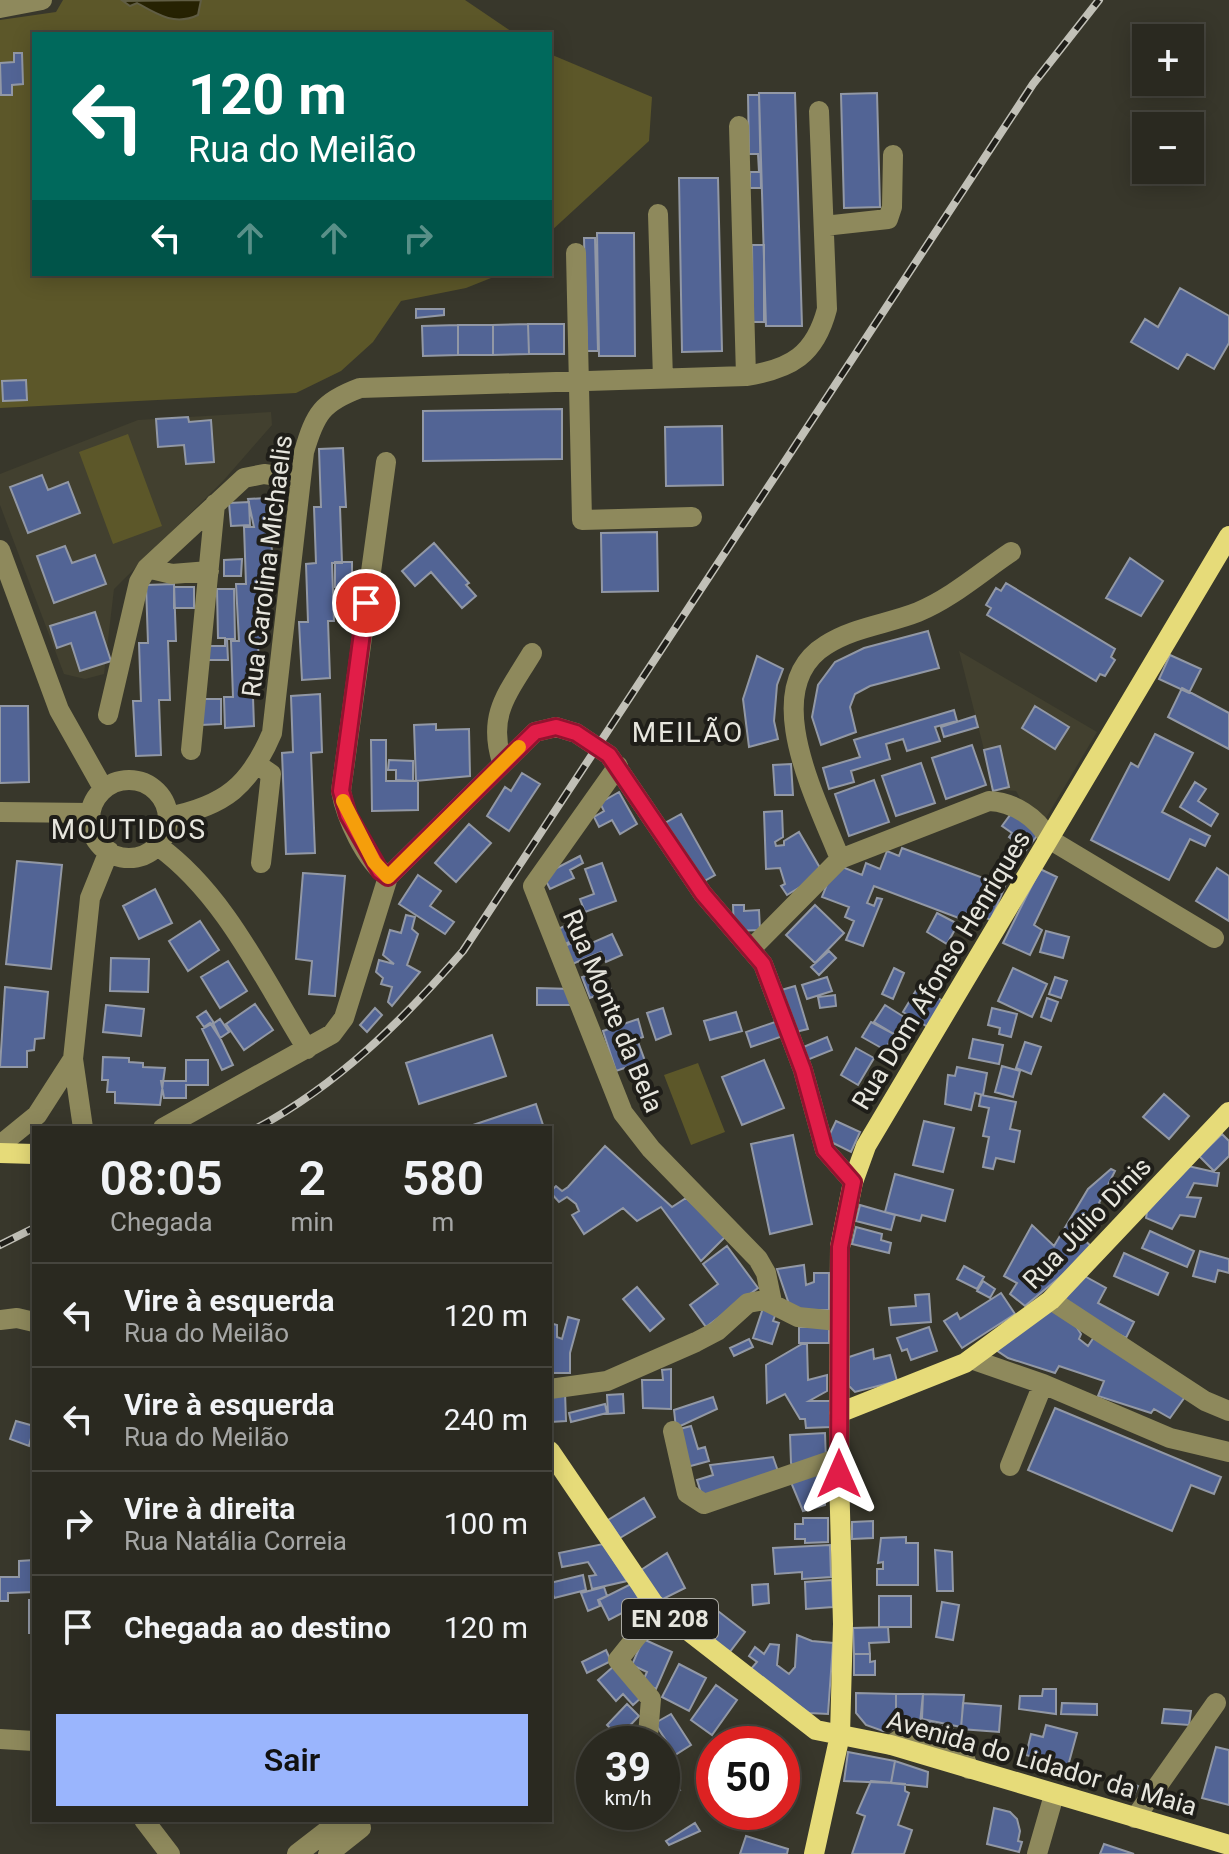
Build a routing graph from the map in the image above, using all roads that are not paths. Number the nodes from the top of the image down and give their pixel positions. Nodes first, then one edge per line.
1 (42, 0) edge
2 (0, 8) edge
3 (819, 111) dead end
4 (739, 126) dead end
5 (893, 155) dead end
6 (658, 214) dead end
7 (824, 226) junction
8 (576, 253) dead end
9 (746, 376) junction
10 (663, 379) junction
11 (579, 381) junction
12 (386, 462) dead end
13 (300, 479) junction
14 (215, 504) junction
15 (692, 517) dead end
16 (1229, 536) edge
17 (0, 550) edge
18 (1011, 552) dead end
19 (147, 568) junction
20 (209, 571) junction
21 (4, 575) edge
22 (532, 653) dead end
23 (108, 715) dead end
24 (191, 750) dead end
25 (613, 761) junction
26 (502, 762) junction
27 (258, 765) junction
28 (103, 788) junction
29 (0, 812) edge
30 (90, 813) junction
31 (168, 817) junction
32 (1049, 839) junction
33 (158, 846) junction
34 (109, 851) junction
35 (840, 859) junction
36 (261, 863) dead end
37 (388, 877) junction
38 (1214, 938) dead end
39 (752, 948) junction
40 (307, 1049) junction
41 (73, 1059) junction
42 (1229, 1112) edge
43 (37, 1121) edge
44 (80, 1126) edge
45 (167, 1126) edge
46 (0, 1145) edge
47 (0, 1153) edge
48 (32, 1154) edge
49 (853, 1182) junction
50 (1051, 1300) junction
51 (772, 1302) junction
52 (0, 1320) edge
53 (838, 1321) junction
54 (32, 1322) edge
55 (971, 1359) junction
56 (1043, 1384) junction
57 (552, 1389) edge
58 (1229, 1411) edge
59 (839, 1413) junction
60 (673, 1431) dead end
61 (1229, 1452) edge
62 (552, 1454) edge
63 (839, 1458) junction
64 (1010, 1466) dead end
65 (659, 1609) junction
66 (1216, 1703) dead end
67 (649, 1726) edge
68 (840, 1735) junction
69 (0, 1739) edge
70 (32, 1741) edge
71 (1054, 1795) junction
72 (1135, 1818) junction
73 (146, 1822) edge
74 (338, 1822) edge
75 (356, 1822) edge
76 (1227, 1848) edge
77 (170, 1854) edge
78 (297, 1854) edge
79 (328, 1854) edge
80 (814, 1854) edge
81 (1037, 1854) edge

1 - 2 street
3 - 7 street, Rua Carolina Michaelis
4 - 9 street
5 - 7 street
6 - 10 street
7 - 9 street, Rua Carolina Michaelis
8 - 11 street
9 - 10 street, Rua Carolina Michaelis
10 - 11 street, Rua Carolina Michaelis
11 - 13 street, Rua Carolina Michaelis
11 - 15 street
12 - 37 street
13 - 14 street
13 - 27 street, Rua Carolina Michaelis
14 - 19 street
14 - 20 street
16 - 32 main road, Rua Dom Afonso Henriques
17 - 21 street
18 - 35 street
19 - 20 street
19 - 23 street
20 - 24 street
21 - 28 street
22 - 26 street
25 - 26 street
25 - 39 street
25 - 51 street, Rua Monte da Bela
26 - 37 street
27 - 31 street, Rua Carolina Michaelis
27 - 36 street
28 - 30 street
28 - 31 street
29 - 30 street
30 - 34 street
31 - 33 street
32 - 35 street
32 - 38 street
32 - 49 main road, Rua Dom Afonso Henriques
33 - 34 street
33 - 40 street
34 - 41 street
35 - 39 street
37 - 40 street
39 - 49 street
40 - 45 street
41 - 43 street
41 - 44 street
42 - 50 main road, Rua Júlio Dinis
43 - 44 street
43 - 46 street
47 - 48 main road
49 - 53 main road, Rua Dom Afonso Henriques
50 - 55 main road, Rua Júlio Dinis
50 - 58 street
51 - 53 street
51 - 57 street
52 - 54 street
53 - 59 main road, Rua Dom Afonso Henriques
55 - 56 street
55 - 59 main road, Rua Júlio Dinis
56 - 61 street
56 - 64 street
59 - 63 main road, Rua Dom Afonso Henriques
60 - 63 street
62 - 65 main road, EN 208
63 - 68 main road, Rua Dom Afonso Henriques
65 - 67 street
65 - 68 main road, EN 208
66 - 72 street
68 - 71 main road, Avenida do Lidador da Maia / EN 208
68 - 80 main road, Rua Dom Afonso Henriques
69 - 70 street
71 - 72 main road, Avenida do Lidador da Maia / EN 208
71 - 81 street
72 - 76 main road, Avenida do Lidador da Maia / EN 208
73 - 77 street
74 - 78 street
75 - 79 street

